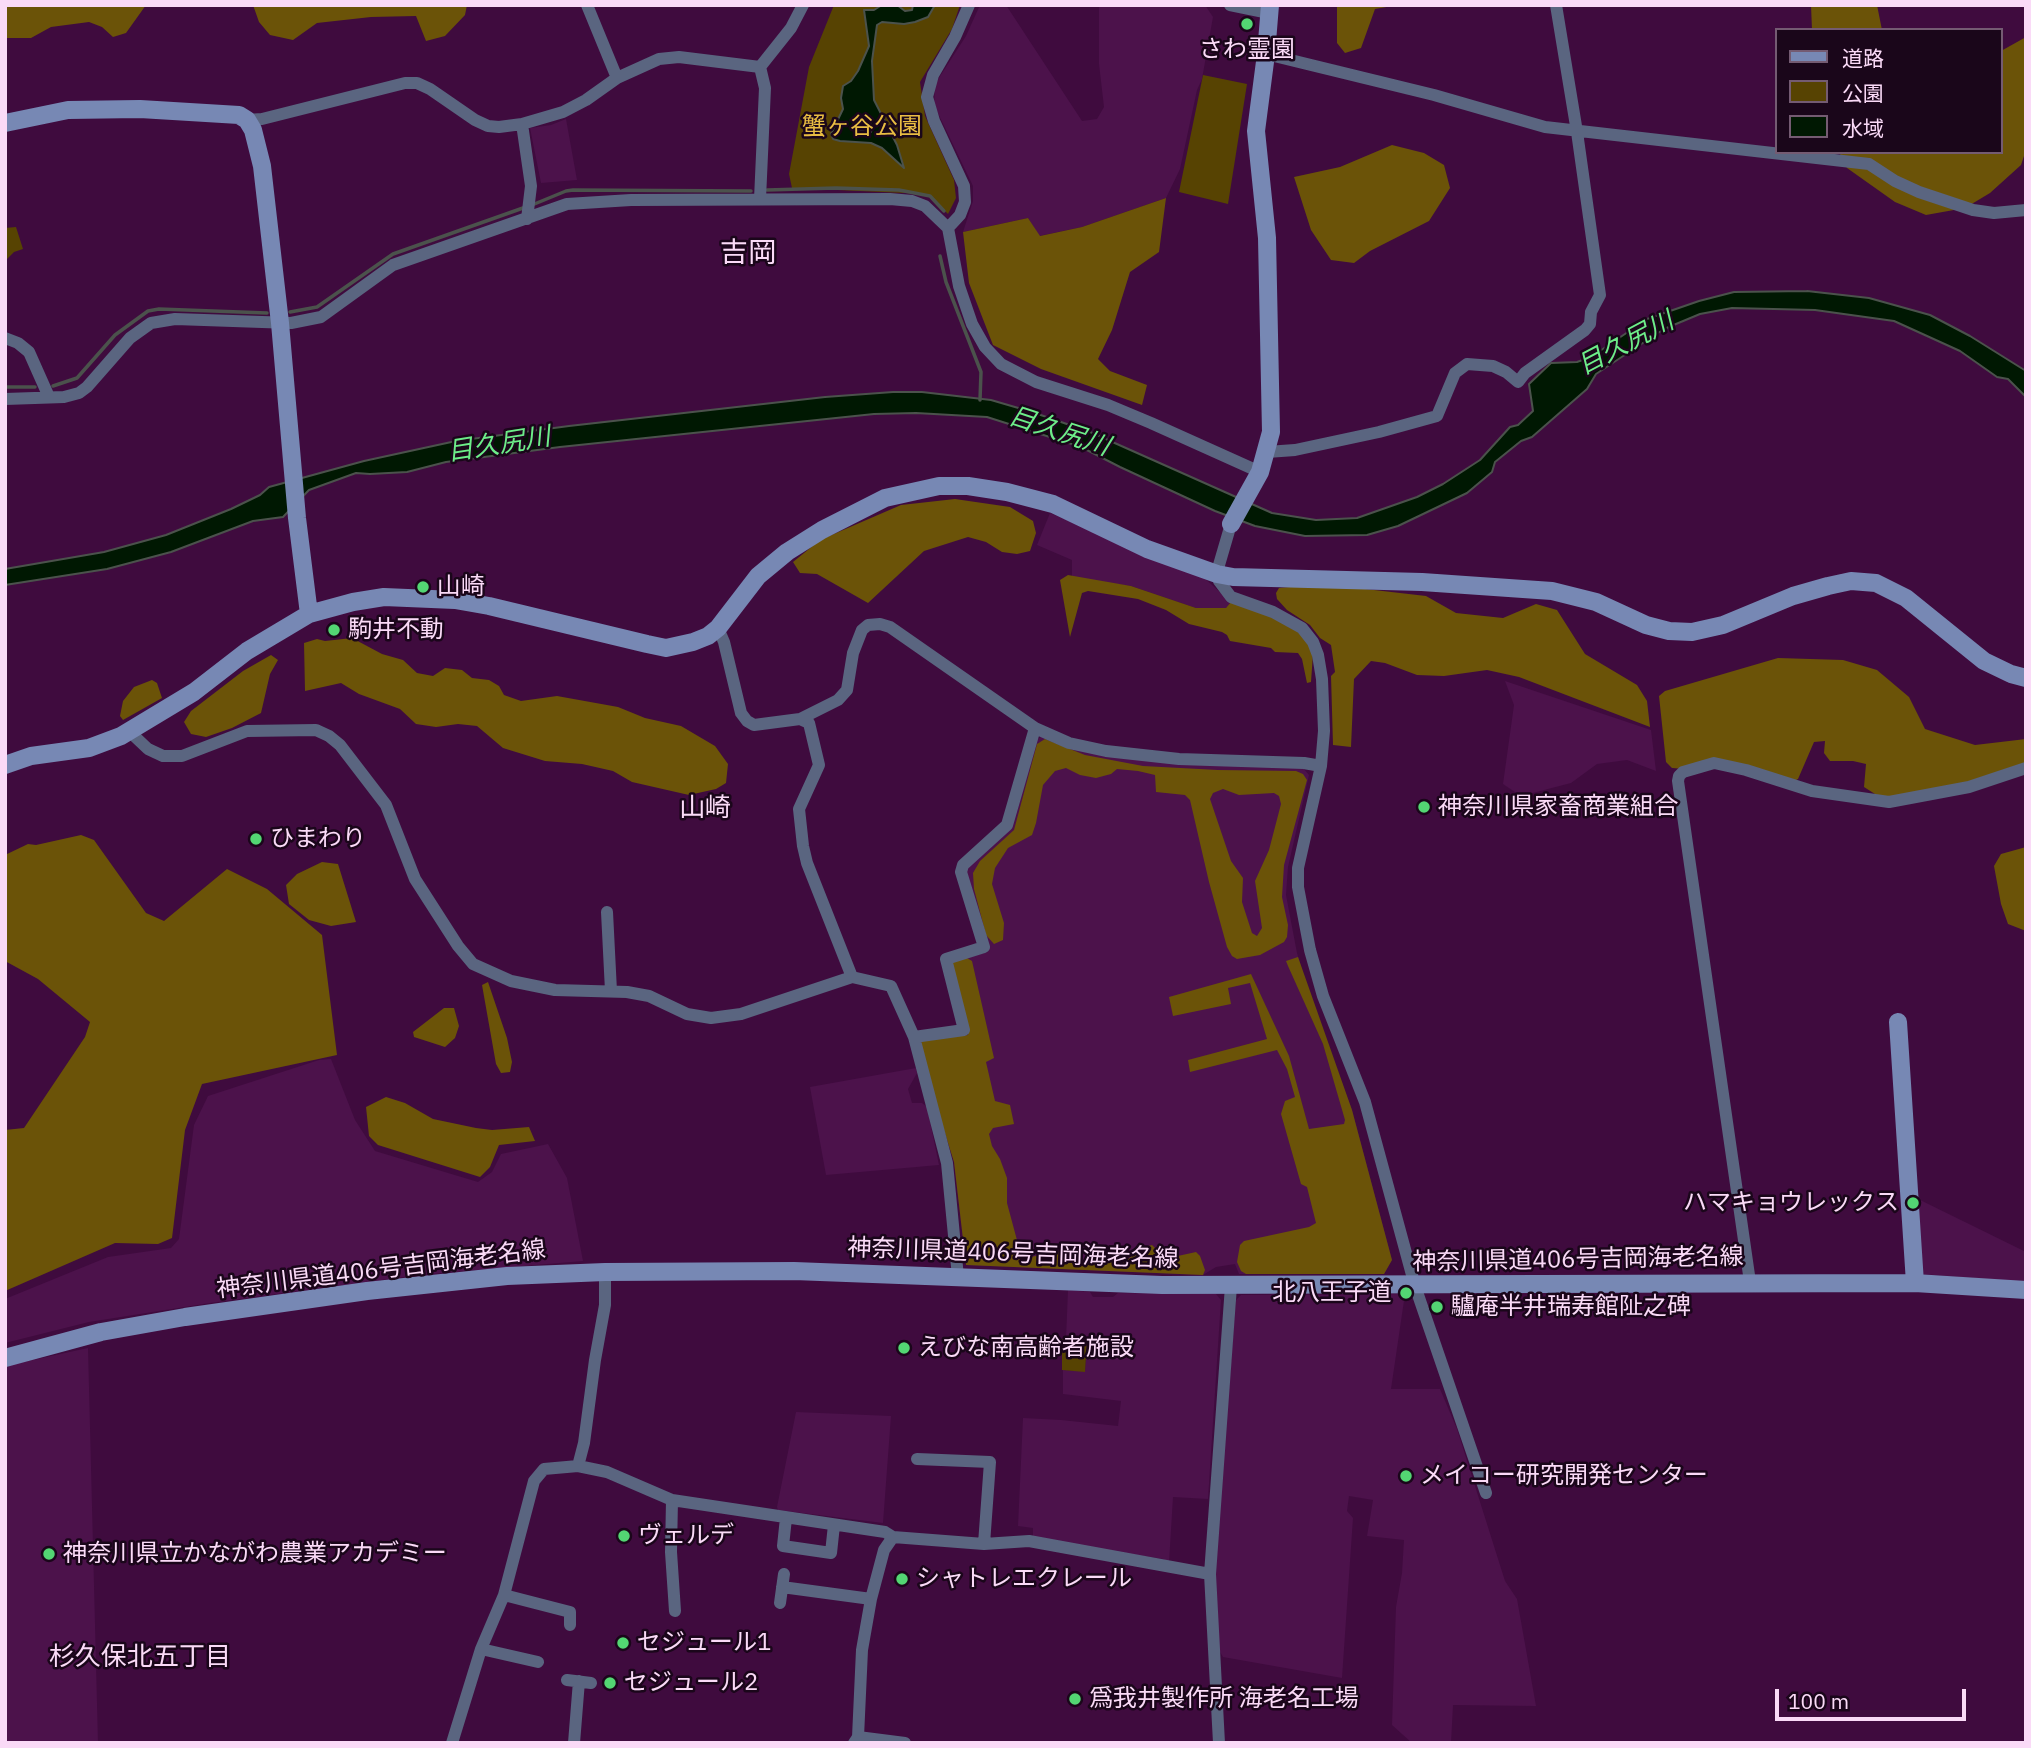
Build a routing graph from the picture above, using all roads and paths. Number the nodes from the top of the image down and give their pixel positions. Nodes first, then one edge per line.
1 (587, 5) edge
2 (803, 5) edge
3 (969, 5) edge
4 (1230, 5) edge
5 (1556, 5) edge
6 (1269, 9) edge
7 (1266, 54) junction
8 (760, 66) junction
9 (617, 78) junction
10 (247, 120) junction
11 (5, 123) edge
12 (522, 124) junction
13 (1577, 132) junction
14 (1776, 154) edge
15 (1778, 154) edge
16 (760, 199) junction
17 (2026, 209) edge
18 (527, 219) junction
19 (948, 228) junction
20 (280, 323) junction
21 (5, 338) edge
22 (49, 397) junction
23 (5, 399) edge
24 (1267, 452) junction
25 (1258, 476) junction
26 (1231, 524) joint
27 (1217, 574) junction
28 (309, 614) junction
29 (718, 628) junction
30 (2026, 678) edge
31 (800, 719) junction
32 (1035, 728) junction
33 (130, 732) junction
34 (5, 765) edge
35 (1321, 766) junction
36 (2026, 768) edge
37 (607, 912) dead end
38 (852, 977) junction
39 (611, 991) junction
40 (1898, 1022) dead end
41 (914, 1037) junction
42 (605, 1272) junction
43 (958, 1277) junction
44 (1750, 1282) junction
45 (1915, 1283) junction
46 (1231, 1286) junction
47 (1415, 1286) junction
48 (2026, 1290) edge
49 (5, 1358) edge
50 (917, 1459) dead end
51 (578, 1466) junction
52 (1486, 1493) dead end
53 (672, 1500) junction
54 (786, 1518) junction
55 (834, 1525) junction
56 (894, 1537) junction
57 (984, 1544) junction
58 (1210, 1574) junction
59 (504, 1595) junction
60 (871, 1599) junction
61 (780, 1603) dead end
62 (676, 1611) dead end
63 (570, 1625) dead end
64 (481, 1649) junction
65 (538, 1662) dead end
66 (579, 1681) dead end
67 (856, 1740) edge
68 (452, 1743) edge
69 (574, 1743) edge
70 (905, 1743) edge
71 (1219, 1743) edge

1 - 9 street
2 - 8 street
3 - 19 street
4 - 6 street
5 - 13 street
6 - 7 street
7 - 13 street
7 - 24 street
8 - 9 street
8 - 16 street
9 - 12 street
10 - 11 street
10 - 12 street
10 - 20 street
12 - 18 street
13 - 14 street
13 - 24 street
15 - 17 street
16 - 18 street
16 - 19 street
18 - 20 street
19 - 25 street
20 - 22 street
20 - 28 street
21 - 22 street
22 - 23 street
24 - 25 street
25 - 26 street
26 - 27 street
27 - 29 street
27 - 30 street
27 - 35 street
28 - 29 street
28 - 33 street
29 - 31 street
31 - 32 street
31 - 38 street
32 - 35 street
32 - 41 street
33 - 34 street
33 - 39 street
35 - 47 street
36 - 44 street
37 - 39 street
38 - 39 street
38 - 41 street
40 - 45 street
41 - 43 street
42 - 43 street, 神奈川県道406号吉岡海老名線
42 - 49 street, 神奈川県道406号吉岡海老名線
42 - 51 street
43 - 46 street, 神奈川県道406号吉岡海老名線
44 - 45 street, 神奈川県道406号吉岡海老名線
44 - 47 street, 神奈川県道406号吉岡海老名線
45 - 48 street, 神奈川県道406号吉岡海老名線
46 - 47 street, 神奈川県道406号吉岡海老名線
46 - 58 street
47 - 52 street
50 - 57 street
51 - 53 street
51 - 59 street
53 - 54 street
53 - 62 street
54 - 55 street
54 - 55 street
55 - 56 street
56 - 57 street
56 - 60 street
57 - 58 street
58 - 71 street
59 - 63 street
59 - 64 street
60 - 61 street
60 - 67 street
64 - 65 street
64 - 68 street
66 - 69 street
67 - 70 street

